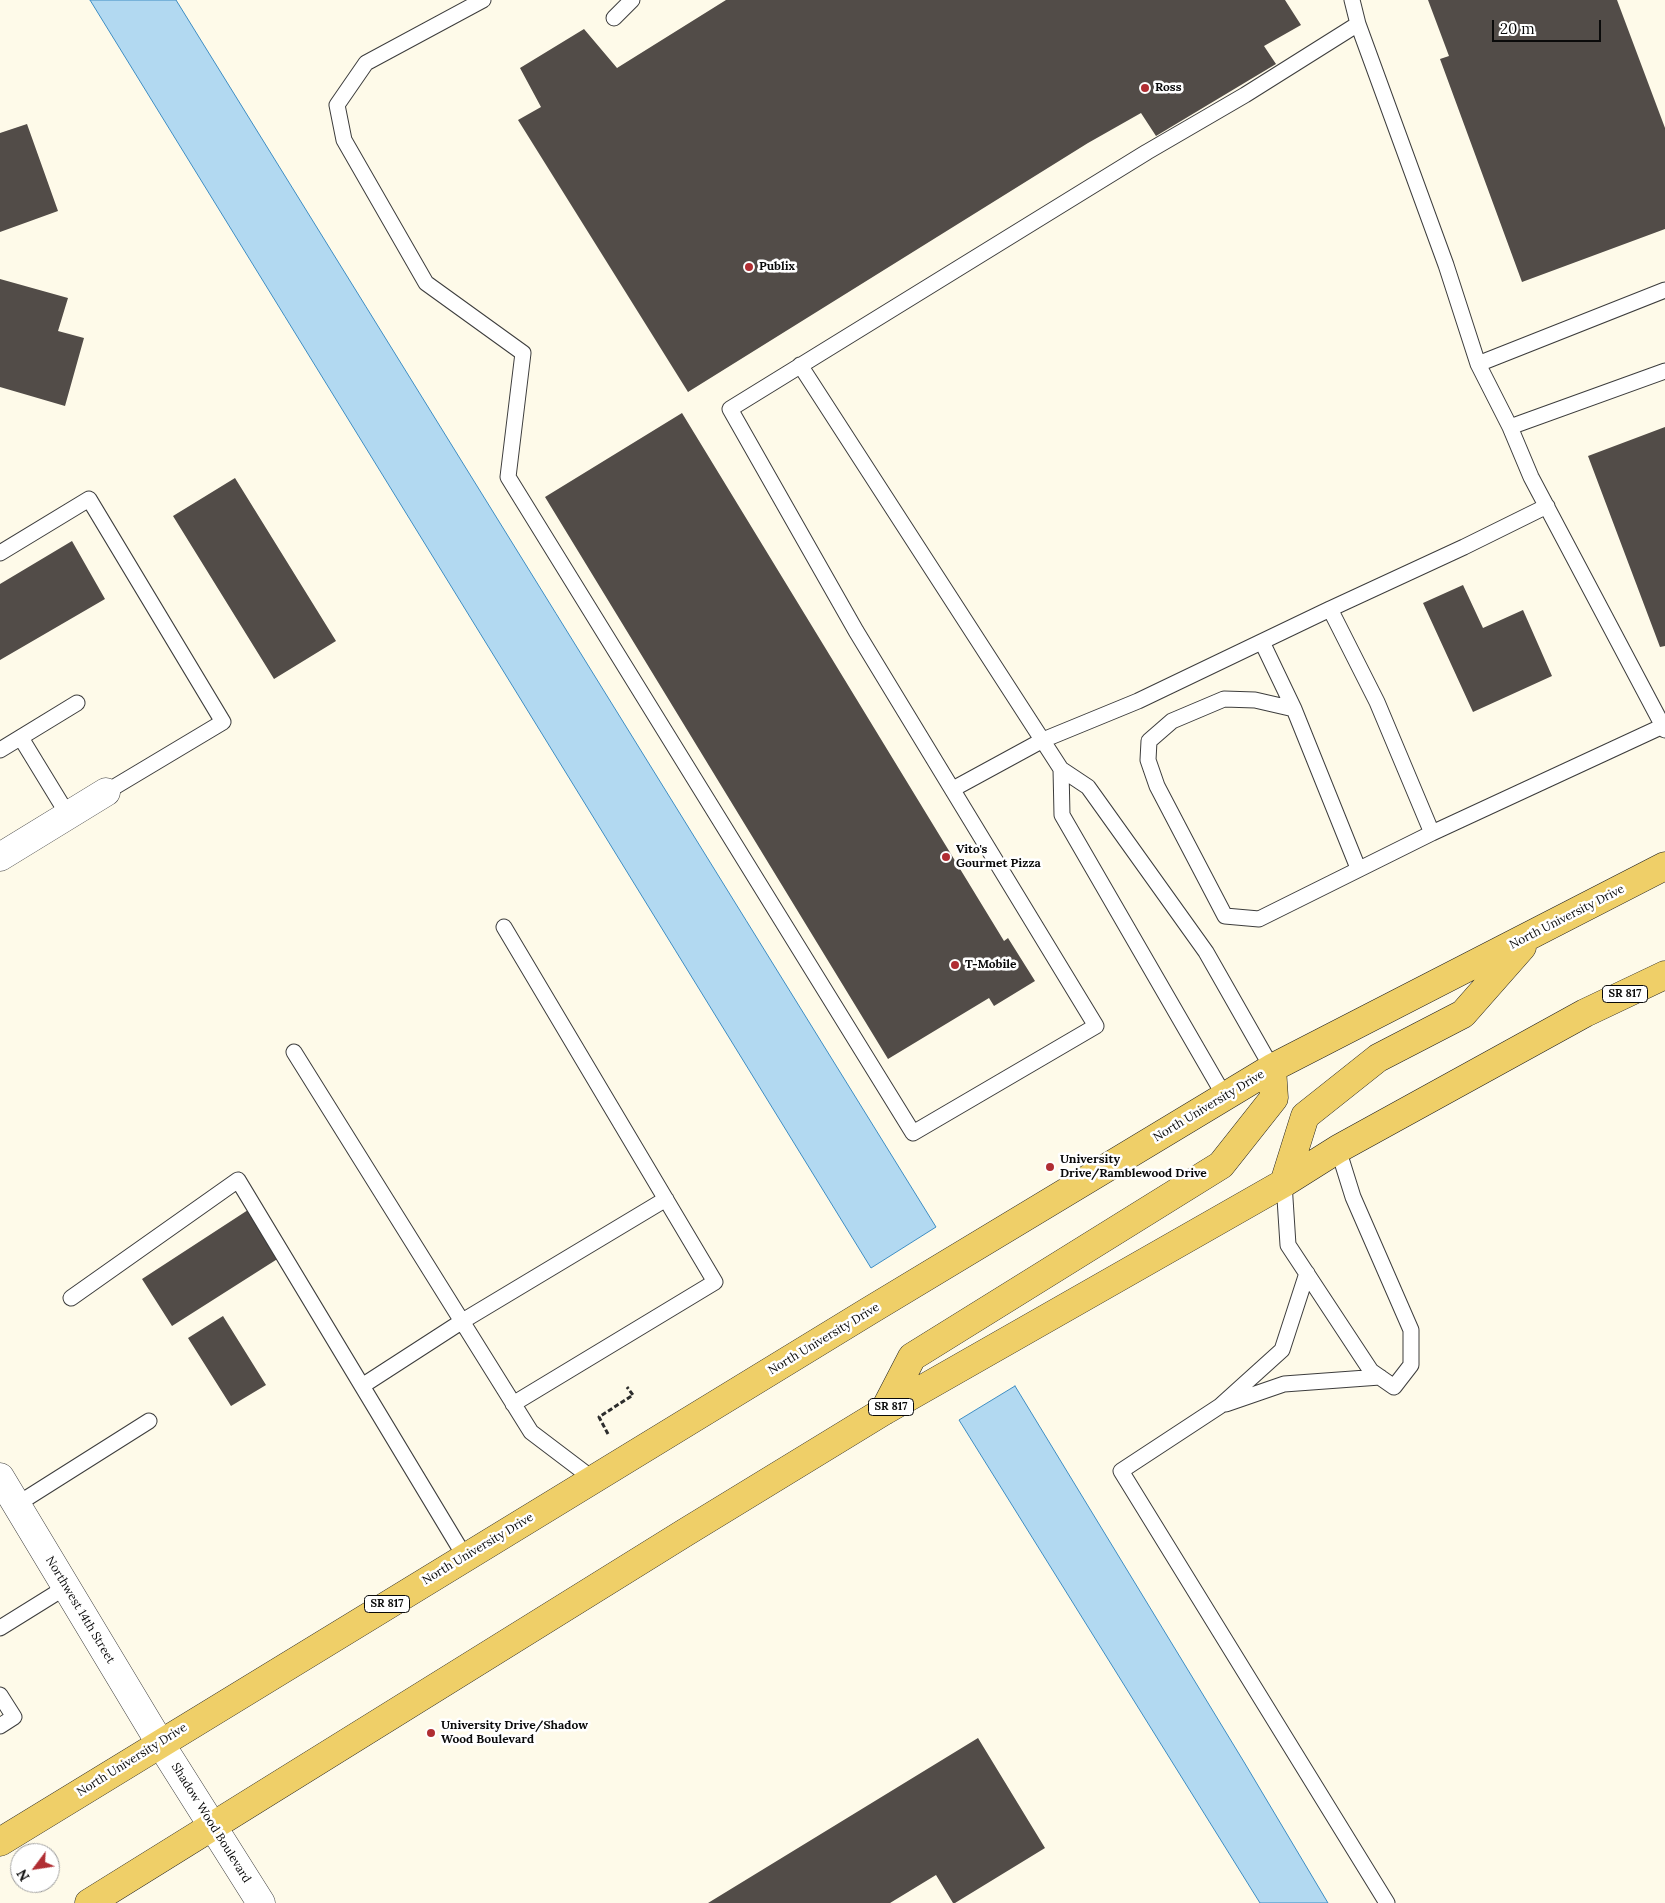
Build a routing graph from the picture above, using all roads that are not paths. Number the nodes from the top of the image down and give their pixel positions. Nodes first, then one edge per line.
1 (483, 0) edge
2 (632, 0) edge
3 (1352, 0) edge
4 (614, 18) dead end
5 (1358, 24) junction
6 (1665, 290) edge
7 (1478, 364) junction
8 (800, 365) junction
9 (1665, 372) edge
10 (1510, 427) junction
11 (1547, 506) junction
12 (0, 553) edge
13 (1330, 609) junction
14 (1262, 642) junction
15 (77, 703) dead end
16 (1294, 709) junction
17 (1664, 728) edge
18 (21, 738) junction
19 (1043, 740) junction
20 (0, 750) edge
21 (1061, 769) junction
22 (953, 789) junction
23 (106, 792) joint
24 (68, 815) junction
25 (1432, 833) junction
26 (0, 857) edge
27 (1665, 866) edge
28 (1358, 868) junction
29 (504, 927) dead end
30 (1533, 935) junction
31 (1665, 975) edge
32 (294, 1052) dead end
33 (1272, 1068) junction
34 (1225, 1097) junction
35 (1338, 1149) junction
36 (1284, 1183) junction
37 (666, 1199) junction
38 (1307, 1273) junction
39 (71, 1298) dead end
40 (461, 1322) junction
41 (1380, 1377) junction
42 (362, 1386) junction
43 (513, 1404) junction
44 (1220, 1406) junction
45 (884, 1411) junction
46 (149, 1422) dead end
47 (0, 1478) edge
48 (593, 1480) junction
49 (16, 1505) junction
50 (465, 1557) junction
51 (66, 1587) junction
52 (0, 1628) edge
53 (0, 1695) edge
54 (0, 1726) edge
55 (160, 1742) junction
56 (214, 1827) junction
57 (0, 1842) edge
58 (89, 1903) edge
59 (261, 1903) edge
60 (1387, 1903) edge

1 - 22 lane
2 - 4 lane
3 - 5 lane
5 - 7 lane
5 - 8 lane
6 - 7 lane
7 - 10 lane
8 - 19 lane
8 - 22 lane
9 - 10 lane
10 - 11 lane
11 - 13 lane
11 - 17 lane
12 - 23 lane
13 - 14 lane
13 - 25 lane
14 - 16 lane
14 - 19 lane
15 - 18 lane
16 - 28 lane
16 - 28 lane
17 - 25 lane
18 - 20 lane
18 - 24 lane
19 - 21 lane
19 - 22 lane
21 - 33 lane
21 - 34 lane
23 - 24 street
24 - 26 street
25 - 28 lane
27 - 30 main road, North University Drive / SR 817
29 - 37 lane
30 - 33 main road, North University Drive / SR 817
30 - 36 main road
31 - 35 main road, SR 817
32 - 40 lane
33 - 34 main road, North University Drive / SR 817
33 - 45 main road
34 - 48 main road, North University Drive / SR 817
35 - 36 main road, SR 817
35 - 41 lane
36 - 38 lane
36 - 45 main road, SR 817
37 - 40 lane
37 - 43 lane
38 - 41 lane
38 - 44 lane
39 - 42 lane
40 - 42 lane
40 - 43 lane
41 - 44 lane
42 - 50 lane
43 - 48 lane
44 - 60 lane
45 - 56 main road, SR 817
46 - 49 lane
47 - 49 street, Northwest 14th Street
48 - 50 main road, North University Drive / SR 817
49 - 51 street, Northwest 14th Street
50 - 55 main road, North University Drive / SR 817
51 - 52 lane
51 - 55 street, Northwest 14th Street
53 - 54 lane
55 - 56 street, Shadow Wood Boulevard
55 - 57 main road, North University Drive / SR 817
56 - 58 main road, SR 817
56 - 59 street, Shadow Wood Boulevard

